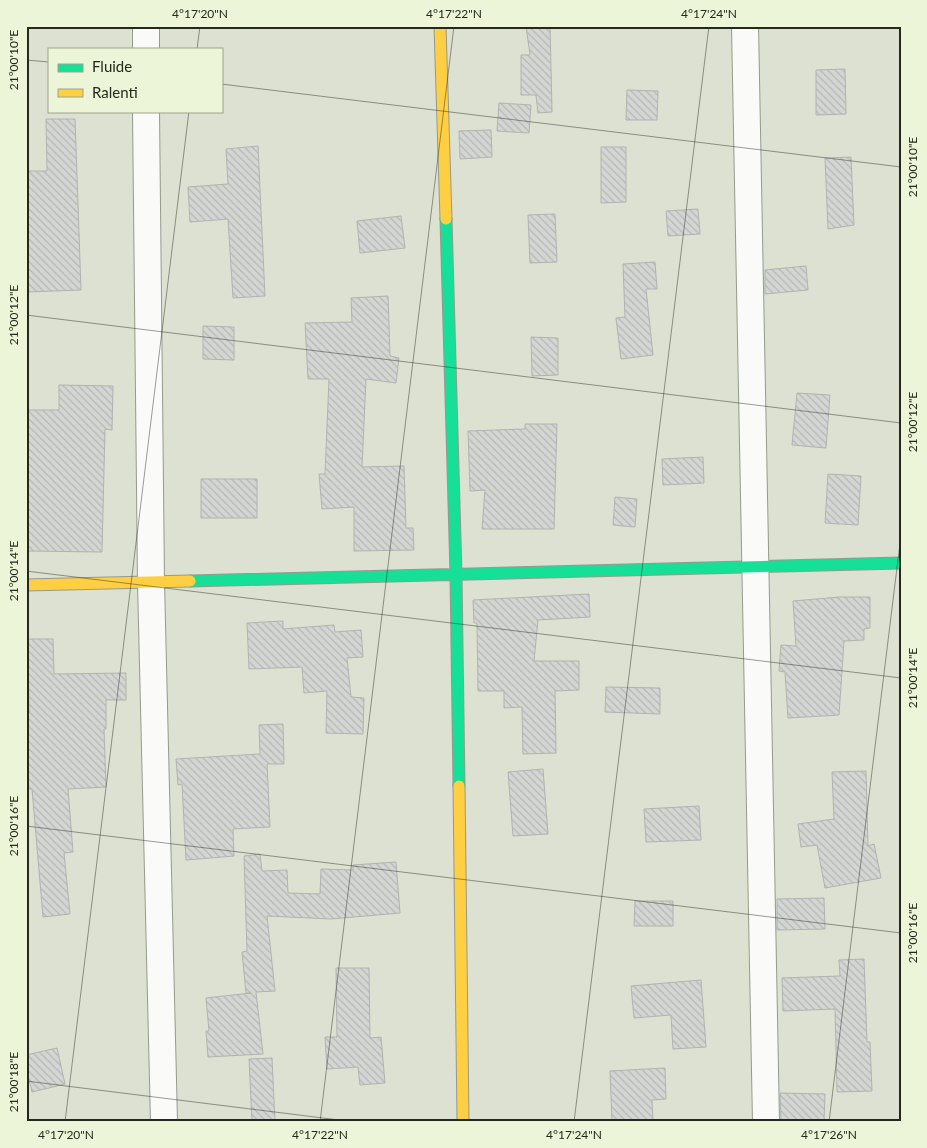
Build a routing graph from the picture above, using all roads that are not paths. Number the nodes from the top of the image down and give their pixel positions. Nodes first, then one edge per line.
1 (146, 26) edge
2 (440, 26) edge
3 (745, 26) edge
4 (146, 48) edge
5 (146, 112) edge
6 (901, 563) edge
7 (755, 567) junction
8 (456, 574) junction
9 (151, 582) junction
10 (26, 585) edge
11 (164, 1122) edge
12 (463, 1122) edge
13 (766, 1122) edge

1 - 4 street
2 - 8 street
3 - 7 street
5 - 9 street
6 - 7 street
7 - 8 street
7 - 13 street
8 - 9 street
8 - 12 street
9 - 10 street
9 - 11 street

